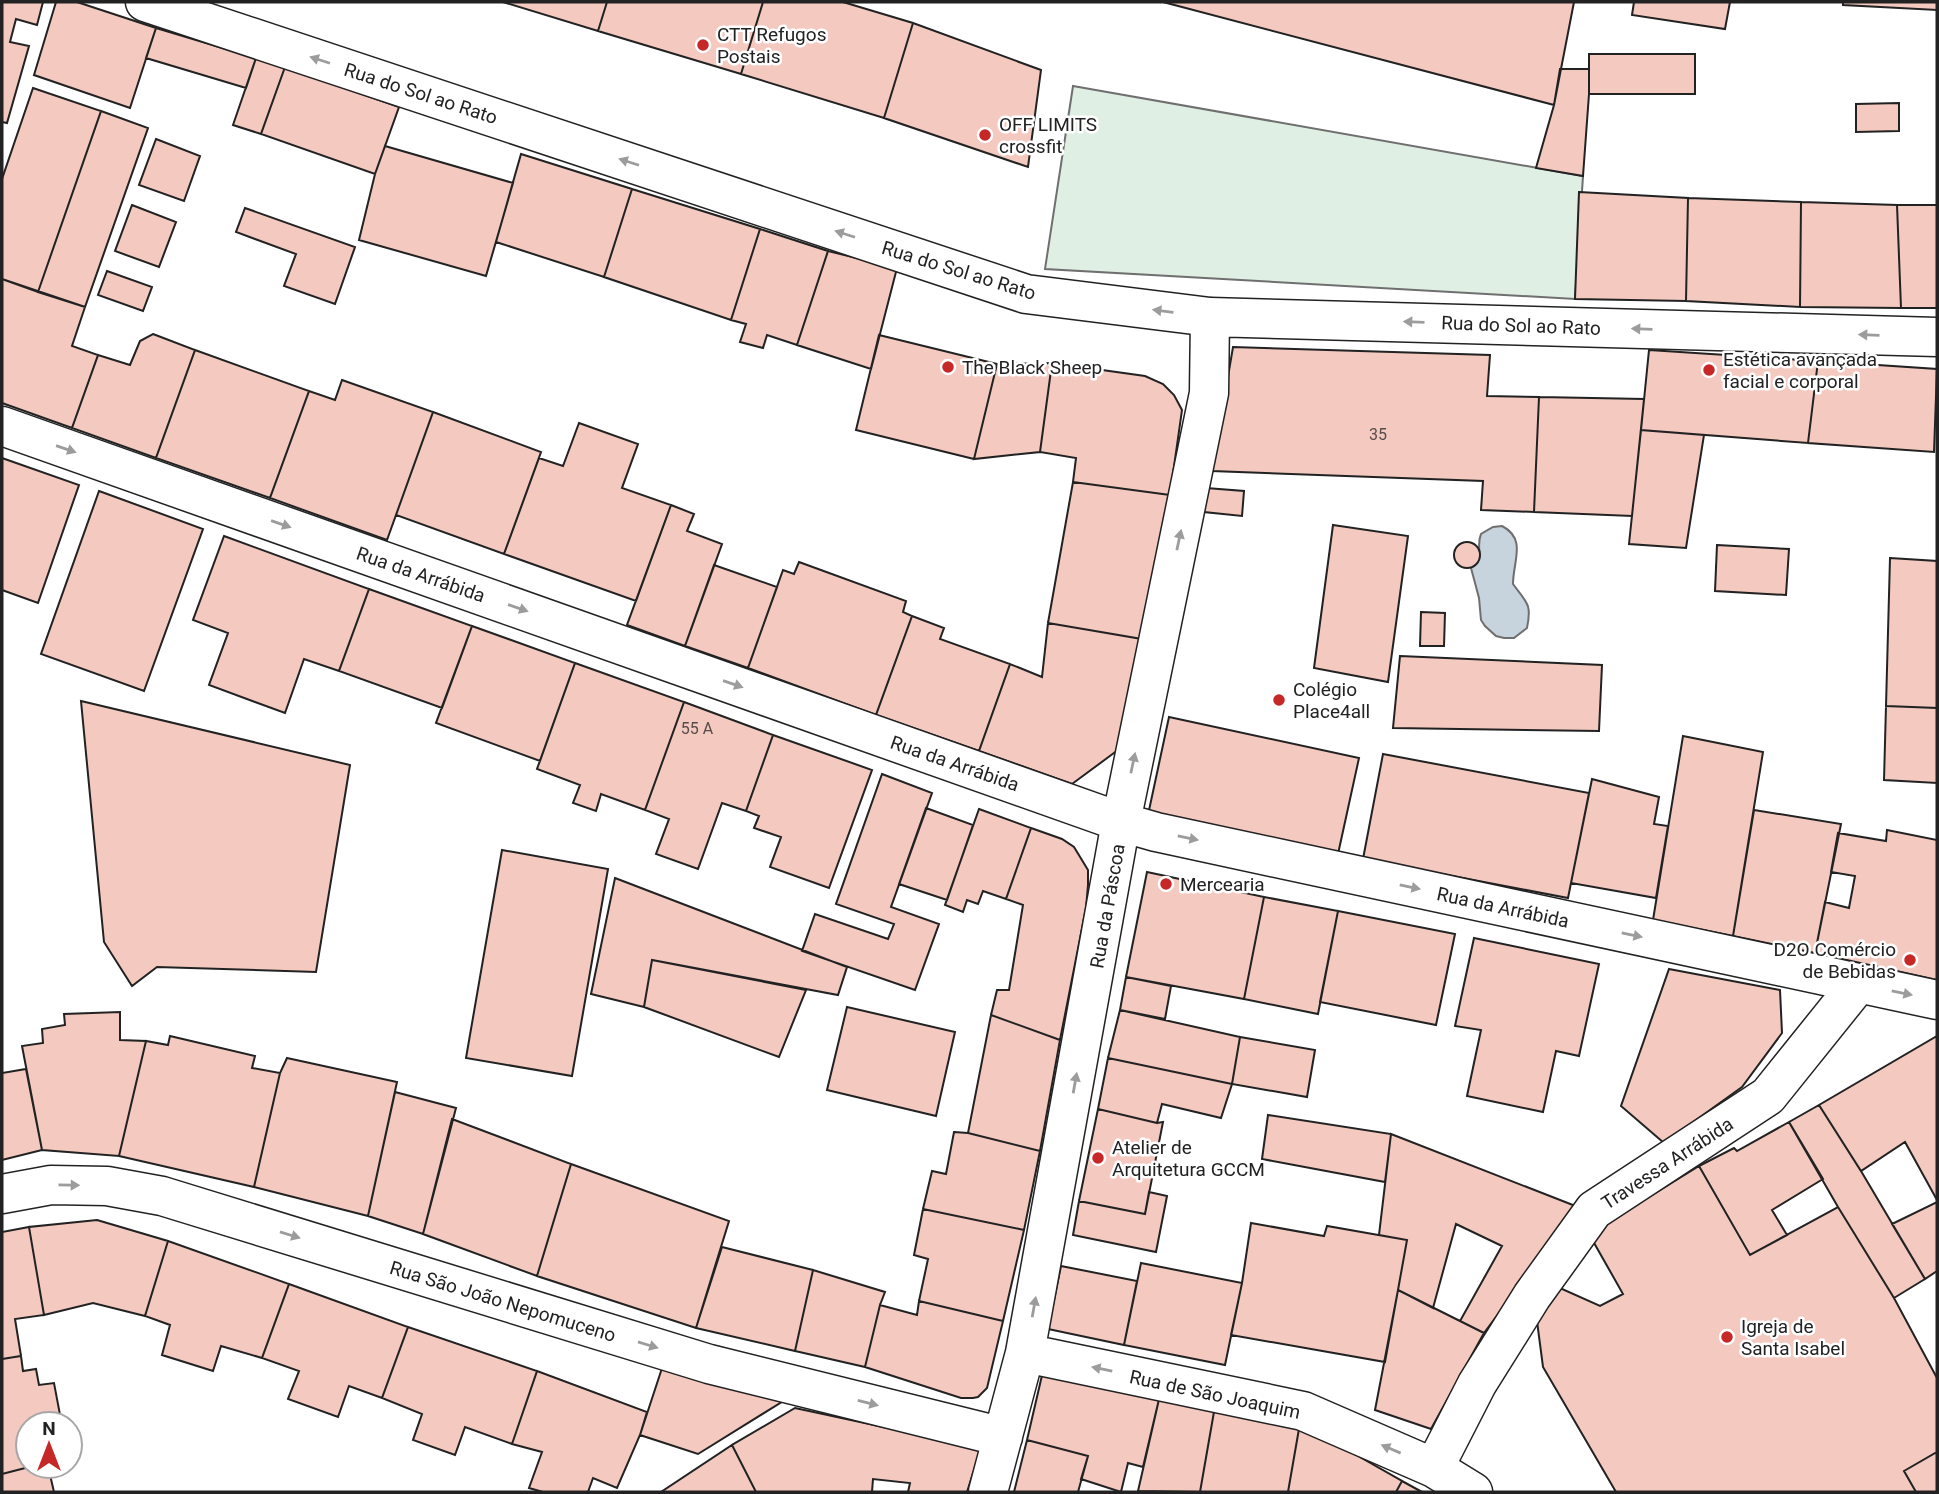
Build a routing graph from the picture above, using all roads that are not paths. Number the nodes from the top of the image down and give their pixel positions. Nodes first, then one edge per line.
1 (145, 2) edge
2 (1210, 317) junction
3 (1937, 337) edge
4 (2, 426) edge
5 (1121, 822) junction
6 (1858, 984) junction
7 (1937, 1000) edge
8 (2, 1194) edge
9 (1025, 1353) junction
10 (1003, 1437) junction
11 (1434, 1468) junction
12 (988, 1492) edge
13 (1473, 1492) edge

2 -> 1 street, Rua do Sol ao Rato
3 -> 2 street, Rua do Sol ao Rato
5 -> 2 street, Rua da Páscoa
4 -> 5 street, Rua da Arrábida
5 -> 6 street, Rua da Arrábida
9 -> 5 street, Rua da Páscoa
6 -> 7 street, Rua da Arrábida
6 - 11 street, Travessa Arrábida
8 -> 10 street, Rua São João Nepomuceno
9 - 10 street, Rua da Páscoa
11 -> 9 street, Rua de São Joaquim
10 - 12 street, Rua da Páscoa
11 - 13 street, Rua de São Joaquim

